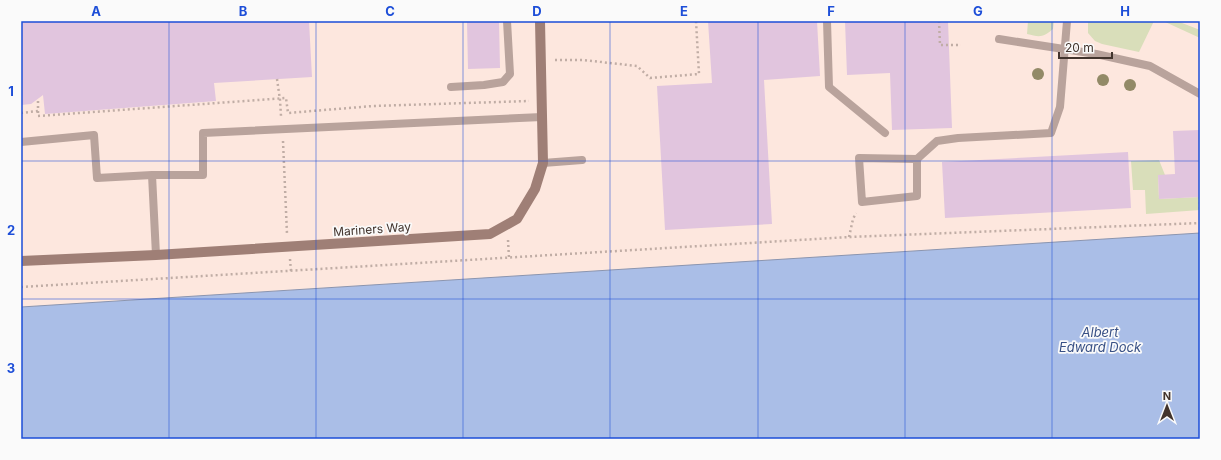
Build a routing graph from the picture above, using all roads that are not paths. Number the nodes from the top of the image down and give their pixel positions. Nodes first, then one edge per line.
1 (507, 21) edge
2 (540, 21) edge
3 (827, 21) edge
4 (1067, 21) edge
5 (998, 39) dead end
6 (1065, 49) junction
7 (451, 87) dead end
8 (1200, 94) edge
9 (542, 117) junction
10 (885, 133) dead end
11 (21, 142) edge
12 (582, 160) dead end
13 (917, 160) junction
14 (543, 163) junction
15 (152, 176) junction
16 (156, 255) junction
17 (21, 261) edge

1 - 7 lane
2 - 9 street, Mariners Way
3 - 10 lane
4 - 6 lane
5 - 6 lane
6 - 8 lane
6 - 13 lane
9 - 14 street, Mariners Way
9 - 15 lane
11 - 15 lane
12 - 14 lane
13 - 13 lane
14 - 16 street, Mariners Way
15 - 16 lane
16 - 17 street, Mariners Way

